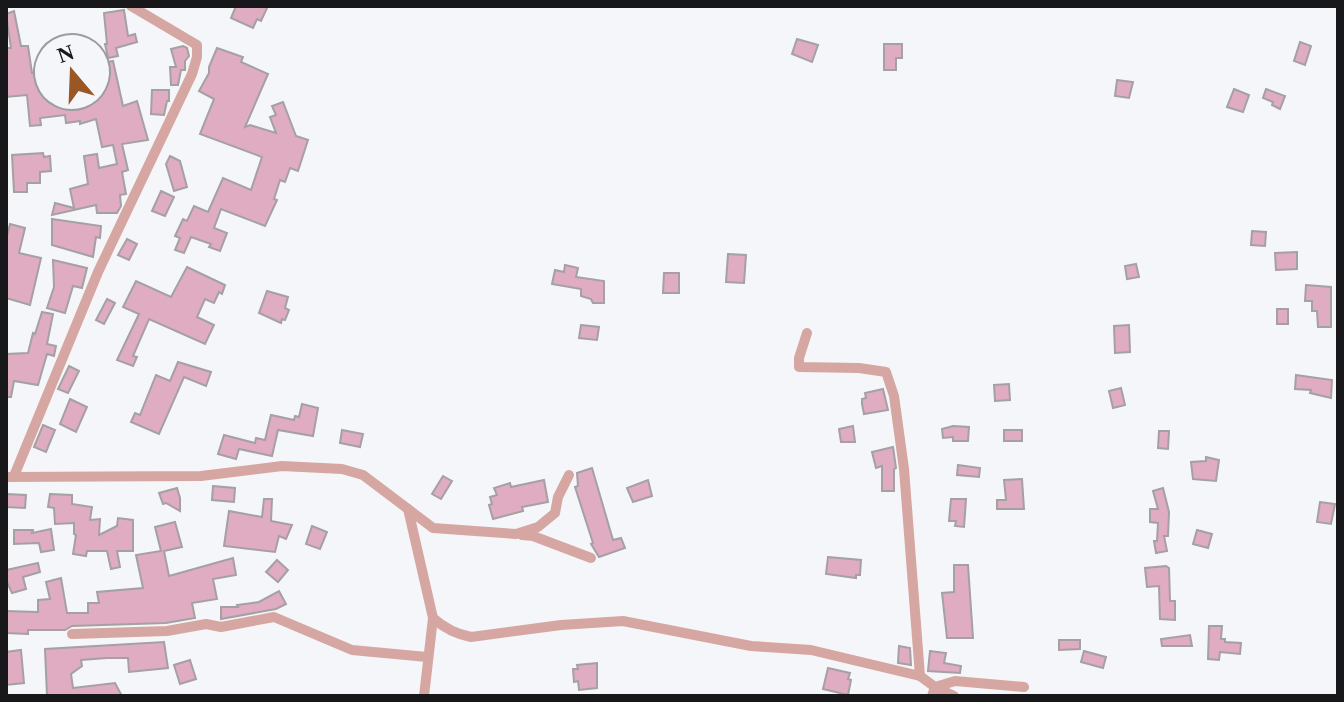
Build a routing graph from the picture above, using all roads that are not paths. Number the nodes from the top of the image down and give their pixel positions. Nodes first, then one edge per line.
1 (131, 6) edge
2 (807, 333) dead end
3 (569, 475) dead end
4 (10, 476) edge
5 (408, 509) junction
6 (516, 534) junction
7 (591, 558) dead end
8 (433, 618) junction
9 (72, 634) dead end
10 (427, 657) junction
11 (920, 676) junction
12 (1024, 687) dead end
13 (934, 692) edge
14 (424, 696) edge
15 (954, 696) edge

1 - 4 street
2 - 11 street
3 - 6 street
4 - 5 street
5 - 6 street
5 - 8 street
6 - 7 street
8 - 10 street
8 - 11 street
9 - 10 street
10 - 14 street
11 - 13 street
12 - 13 street
13 - 15 street

